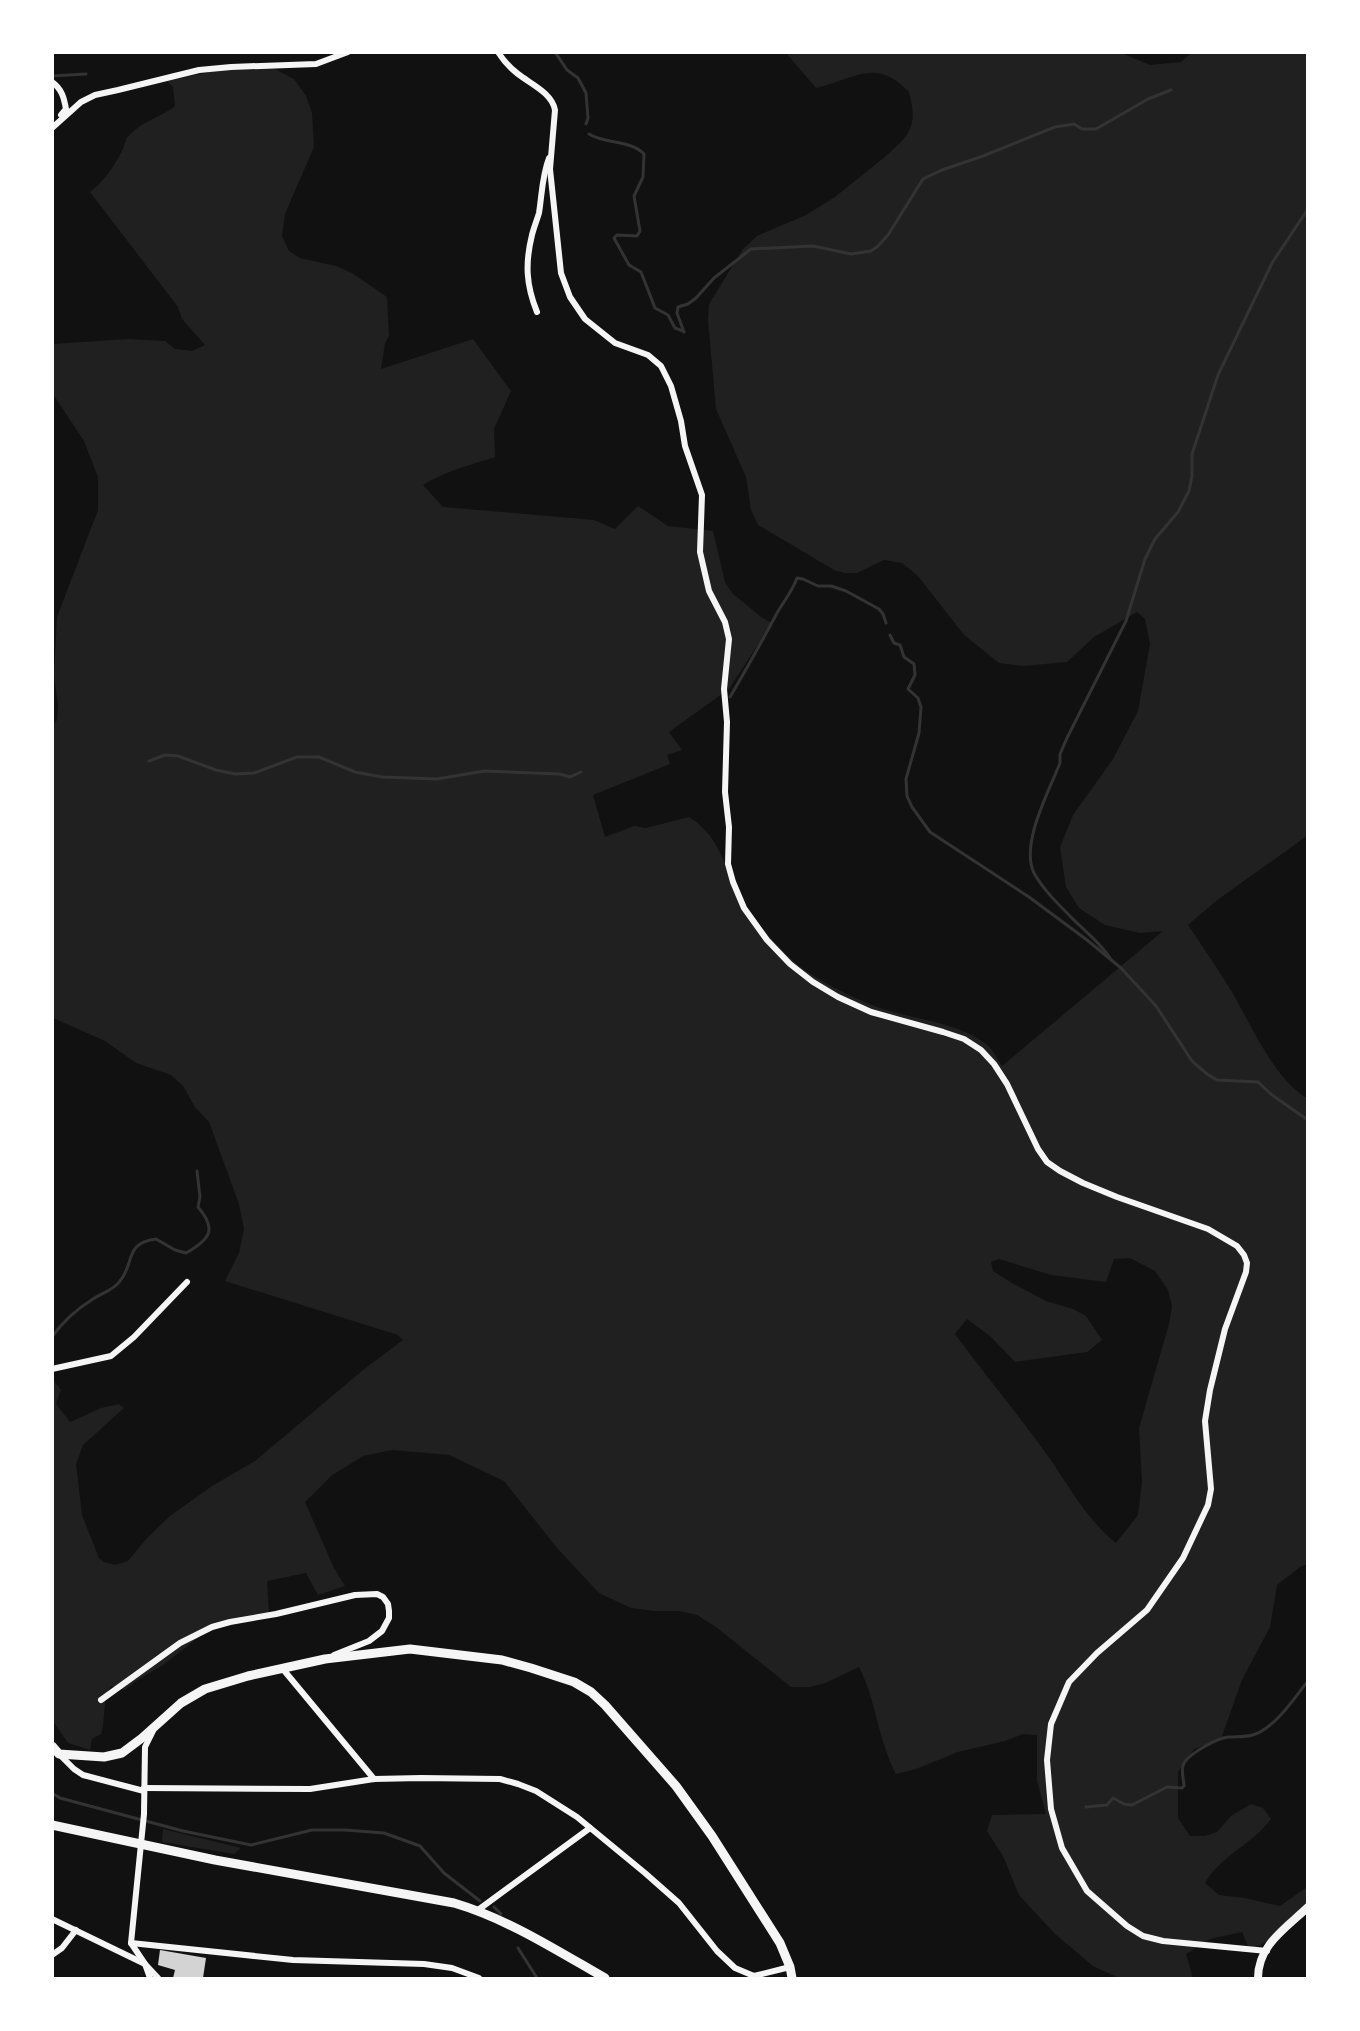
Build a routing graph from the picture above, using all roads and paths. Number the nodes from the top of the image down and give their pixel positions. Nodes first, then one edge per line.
1 (348, 52) edge
2 (498, 52) edge
3 (52, 82) edge
4 (52, 126) edge
5 (551, 154) junction
6 (537, 312) dead end
7 (187, 1282) dead end
8 (52, 1369) edge
9 (325, 1659) junction
10 (282, 1668) junction
11 (101, 1700) dead end
12 (156, 1725) junction
13 (56, 1750) edge
14 (374, 1779) junction
15 (144, 1789) junction
16 (52, 1825) edge
17 (590, 1828) junction
18 (140, 1845) junction
19 (1308, 1907) edge
20 (478, 1910) junction
21 (52, 1919) edge
22 (76, 1930) junction
23 (131, 1943) junction
24 (1266, 1951) junction
25 (52, 1954) edge
26 (145, 1964) junction
27 (790, 1967) junction
28 (150, 1978) edge
29 (158, 1978) edge
30 (479, 1978) edge
31 (605, 1978) edge
32 (792, 1978) edge
33 (1258, 1978) edge

1 - 4 street
2 - 5 street
3 - 4 street
5 - 6 street
5 - 24 street
7 - 8 street
9 - 10 main road
9 - 11 street
9 - 27 main road
10 - 12 main road
10 - 14 street
12 - 13 main road
12 - 15 street
13 - 15 street
14 - 15 street
14 - 17 street
15 - 18 street
16 - 18 main road
17 - 20 street
17 - 27 street
18 - 20 main road
18 - 23 street
19 - 24 street
20 - 31 main road
21 - 22 street
22 - 25 street
22 - 26 street
23 - 26 street
23 - 30 street
24 - 33 street
26 - 28 street
26 - 29 street
27 - 32 main road

